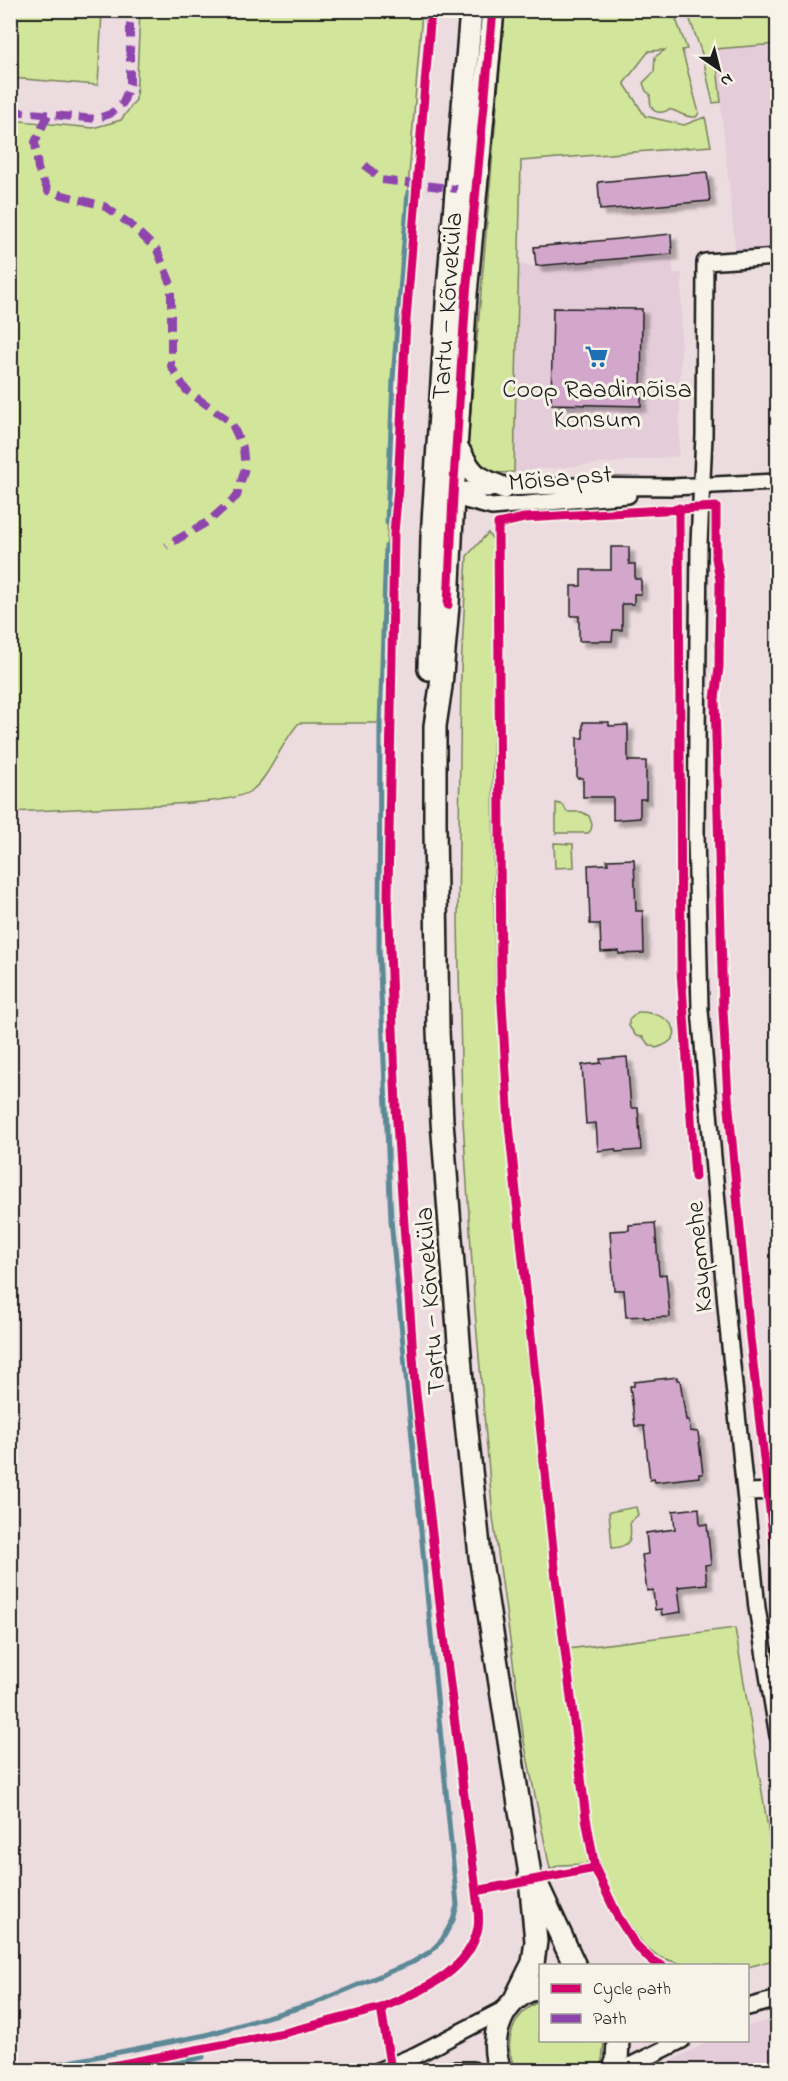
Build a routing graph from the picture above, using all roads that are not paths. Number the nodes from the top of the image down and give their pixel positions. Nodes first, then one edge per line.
1 (471, 10) edge
2 (493, 10) edge
3 (777, 257) edge
4 (456, 447) junction
5 (777, 482) edge
6 (700, 485) junction
7 (672, 487) junction
8 (503, 488) junction
9 (444, 496) junction
10 (777, 1491) edge
11 (745, 1492) junction
12 (777, 1736) edge
13 (529, 1868) junction
14 (575, 1964) edge
15 (539, 1987) edge
16 (777, 1999) edge
17 (511, 2004) junction
18 (749, 2008) edge
19 (618, 2042) edge
20 (678, 2042) edge
21 (380, 2070) edge
22 (452, 2070) edge
23 (473, 2070) edge
24 (500, 2070) edge
25 (613, 2070) edge
26 (622, 2070) edge

1 - 9 main road, Tartu — Kõrveküla
2 - 4 main road, Tartu — Kõrveküla
3 - 6 street, Kaupmehe
4 - 8 main road
4 - 9 main road, Tartu — Kõrveküla
5 - 6 street, Mõisa pst
6 - 7 street, Mõisa pst
6 - 11 street, Kaupmehe
7 - 8 street, Mõisa pst
7 - 9 street, Mõisa pst
8 - 9 street, Mõisa pst
9 - 13 main road, Tartu — Kõrveküla
10 - 11 street
11 - 12 street, Kaupmehe
13 - 14 main road, Tartu — Kõrveküla
13 - 17 main road, Tartu — Kõrveküla
15 - 17 main road
16 - 18 street
17 - 21 street
17 - 24 main road, Tartu — Kõrveküla
19 - 25 main road
20 - 26 street
22 - 23 street

